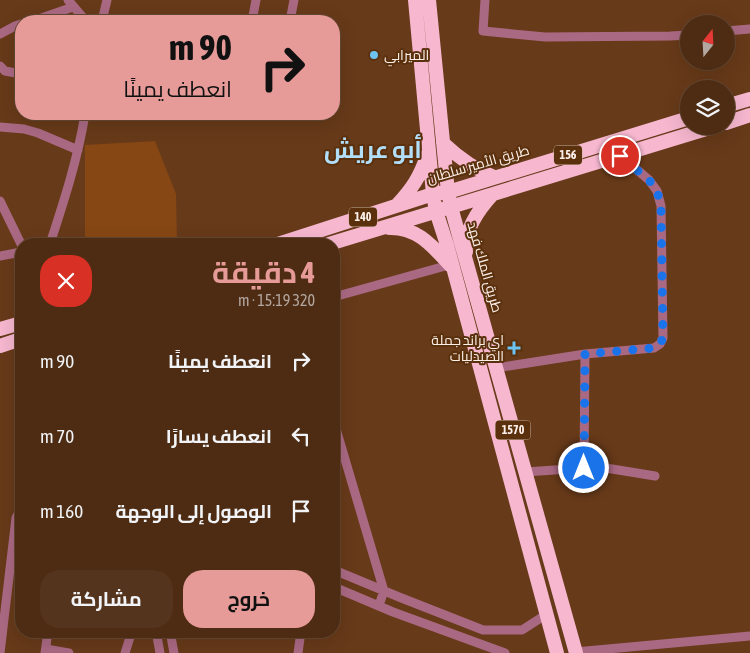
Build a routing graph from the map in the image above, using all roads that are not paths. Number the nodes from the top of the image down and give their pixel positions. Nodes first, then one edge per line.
1 (107, 0) edge
2 (256, 0) edge
3 (294, 0) edge
4 (415, 0) edge
5 (429, 0) edge
6 (485, 0) edge
7 (71, 3) edge
8 (46, 15) edge
9 (81, 15) edge
10 (103, 15) edge
11 (253, 15) edge
12 (291, 15) edge
13 (15, 26) edge
14 (750, 29) edge
15 (735, 31) edge
16 (0, 34) edge
17 (680, 35) edge
18 (0, 66) edge
19 (15, 73) edge
20 (750, 99) edge
21 (735, 103) edge
22 (750, 115) edge
23 (84, 120) edge
24 (735, 120) edge
25 (680, 121) edge
26 (0, 127) edge
27 (687, 135) edge
28 (443, 143) junction
29 (429, 149) junction
30 (78, 150) junction
31 (620, 156) junction
32 (494, 178) junction
33 (448, 192) junction
34 (433, 194) junction
35 (493, 194) junction
36 (0, 201) edge
37 (395, 207) junction
38 (451, 207) junction
39 (436, 211) junction
40 (379, 228) junction
41 (18, 238) edge
42 (52, 238) edge
43 (297, 238) edge
44 (340, 240) edge
45 (15, 253) edge
46 (0, 256) edge
47 (457, 267) junction
48 (342, 295) dead end
49 (15, 325) edge
50 (0, 329) edge
51 (15, 340) edge
52 (0, 346) edge
53 (585, 354) junction
54 (496, 368) junction
55 (340, 442) edge
56 (584, 468) junction
57 (525, 472) junction
58 (655, 476) dead end
59 (15, 526) edge
60 (340, 573) edge
61 (340, 589) edge
62 (384, 592) junction
63 (379, 605) junction
64 (547, 614) junction
65 (750, 636) edge
66 (47, 638) edge
67 (130, 638) edge
68 (157, 638) edge
69 (171, 638) edge
70 (300, 638) edge
71 (668, 644) junction
72 (46, 651) edge
73 (575, 652) edge
74 (0, 653) edge
75 (69, 653) edge
76 (125, 653) edge
77 (160, 653) edge
78 (174, 653) edge
79 (298, 653) edge
80 (505, 653) edge
81 (557, 653) edge
82 (670, 653) edge

1 - 10 street
2 - 11 street
3 - 12 street
4 - 29 highway, طريق الملك فهد
5 - 28 highway, طريق الملك فهد
6 - 17 street
7 - 8 street
7 - 9 street
13 - 16 street
14 - 15 street
18 - 19 street
20 - 21 highway
22 - 24 highway
23 - 30 street
25 - 32 highway, طريق الأمير سلطان / 156
26 - 30 street
27 - 31 highway, 156
28 - 32 highway
28 - 33 highway, طريق الملك فهد
29 - 34 highway, طريق الملك فهد
29 - 37 highway
30 - 42 street
31 - 35 highway, 156
31 - 53 street
32 - 33 highway, طريق الأمير سلطان / 156
33 - 34 highway, طريق الأمير سلطان / 140
33 - 38 highway, طريق الملك فهد
34 - 37 highway, طريق الأمير سلطان / 140
34 - 39 highway, طريق الملك فهد
35 - 38 highway, 156
35 - 47 highway
36 - 41 street
37 - 43 highway, طريق الأمير سلطان / 140
38 - 39 highway, 140
38 - 47 highway, طريق الملك فهد / 1570
39 - 40 highway, 140
39 - 47 highway, طريق الملك فهد / 1570
40 - 44 highway, 140
40 - 47 highway
45 - 46 street
47 - 48 street
47 - 54 highway, طريق الملك فهد / 1570
47 - 64 highway, طريق الملك فهد / 1570
49 - 50 highway
51 - 52 highway
53 - 54 street
53 - 56 street
54 - 57 highway, طريق الملك فهد / 1570
55 - 62 street
56 - 57 street
56 - 58 street
57 - 73 highway, طريق الملك فهد / 1570
59 - 74 street
60 - 62 street
61 - 63 street
62 - 63 street
62 - 64 street
63 - 80 street
64 - 81 highway, طريق الملك فهد / 1570
65 - 71 street
66 - 72 street
67 - 76 street
68 - 77 street
69 - 78 street
70 - 79 street
71 - 73 street
71 - 82 street
72 - 75 street

